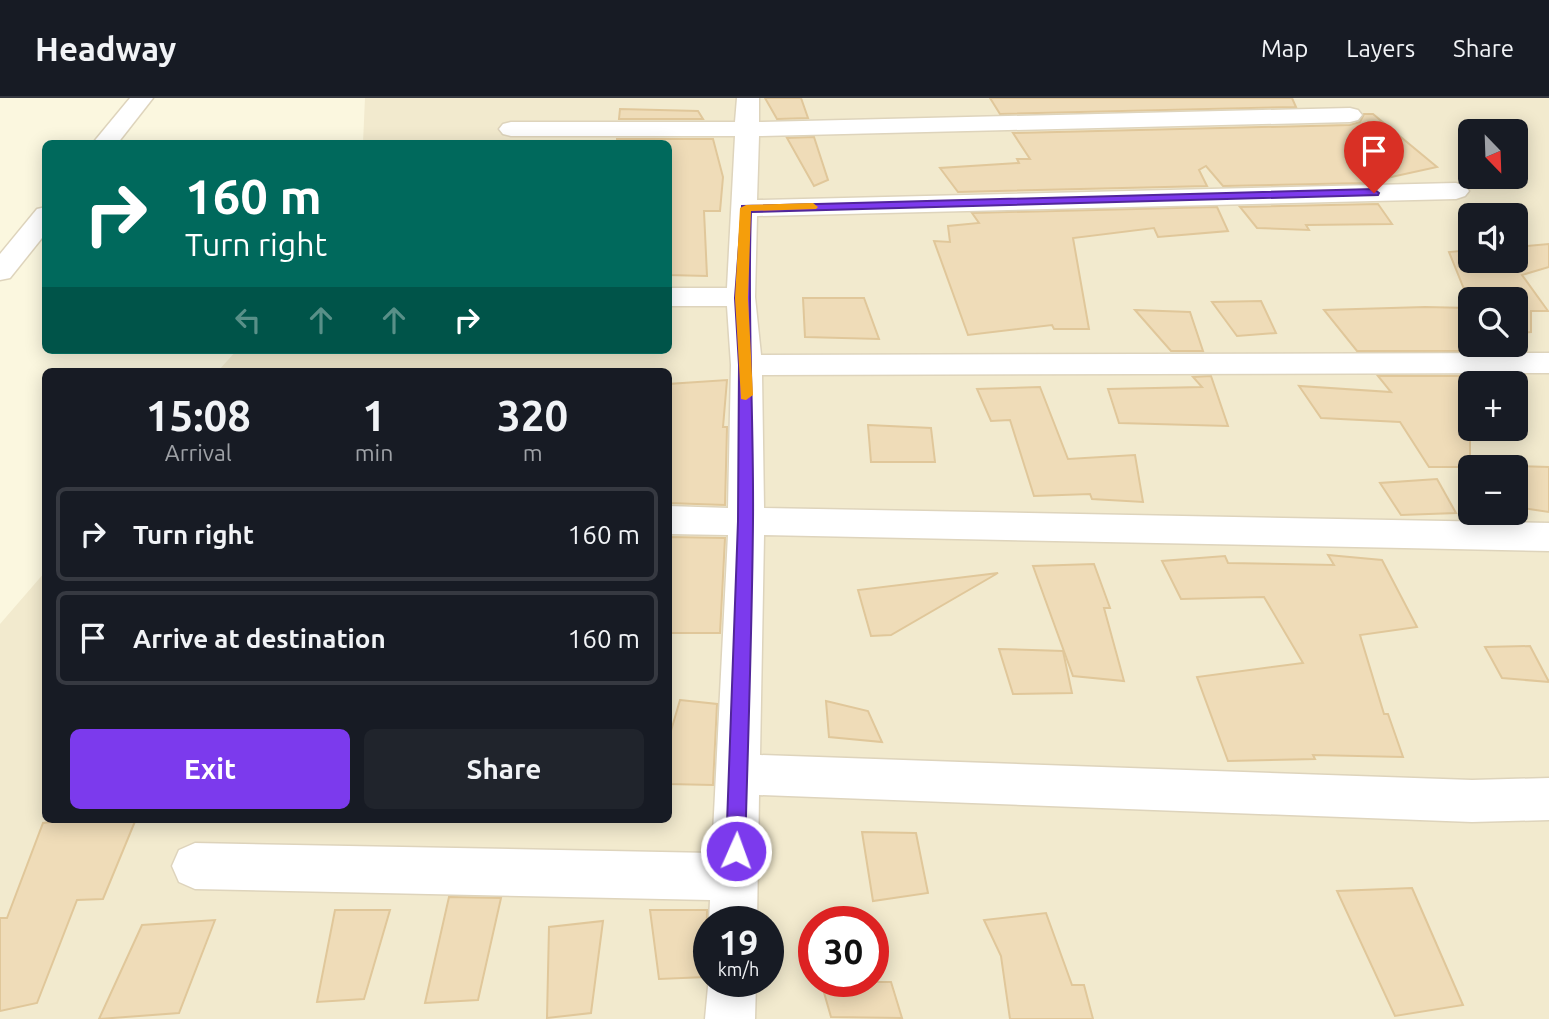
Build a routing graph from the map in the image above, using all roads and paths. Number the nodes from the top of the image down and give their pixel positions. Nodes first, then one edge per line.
1 (142, 98) edge
2 (747, 113) edge
3 (1350, 115) dead end
4 (511, 130) dead end
5 (107, 140) edge
6 (1456, 191) dead end
7 (746, 208) junction
8 (42, 220) edge
9 (0, 272) edge
10 (672, 297) edge
11 (741, 298) junction
12 (1549, 363) edge
13 (746, 365) junction
14 (672, 520) edge
15 (746, 521) junction
16 (1549, 537) edge
17 (738, 774) junction
18 (1549, 799) edge
19 (195, 866) dead end
20 (735, 877) junction
21 (734, 906) edge
22 (731, 997) edge
23 (730, 1019) edge

1 - 5 street
2 - 3 street
2 - 4 street
2 - 7 street
6 - 7 street
7 - 11 street
8 - 9 street
10 - 11 street
11 - 13 street
12 - 13 street
13 - 15 street
14 - 15 street
15 - 16 street
15 - 17 street
17 - 18 street
17 - 20 street
19 - 20 street
20 - 21 street
22 - 23 street

